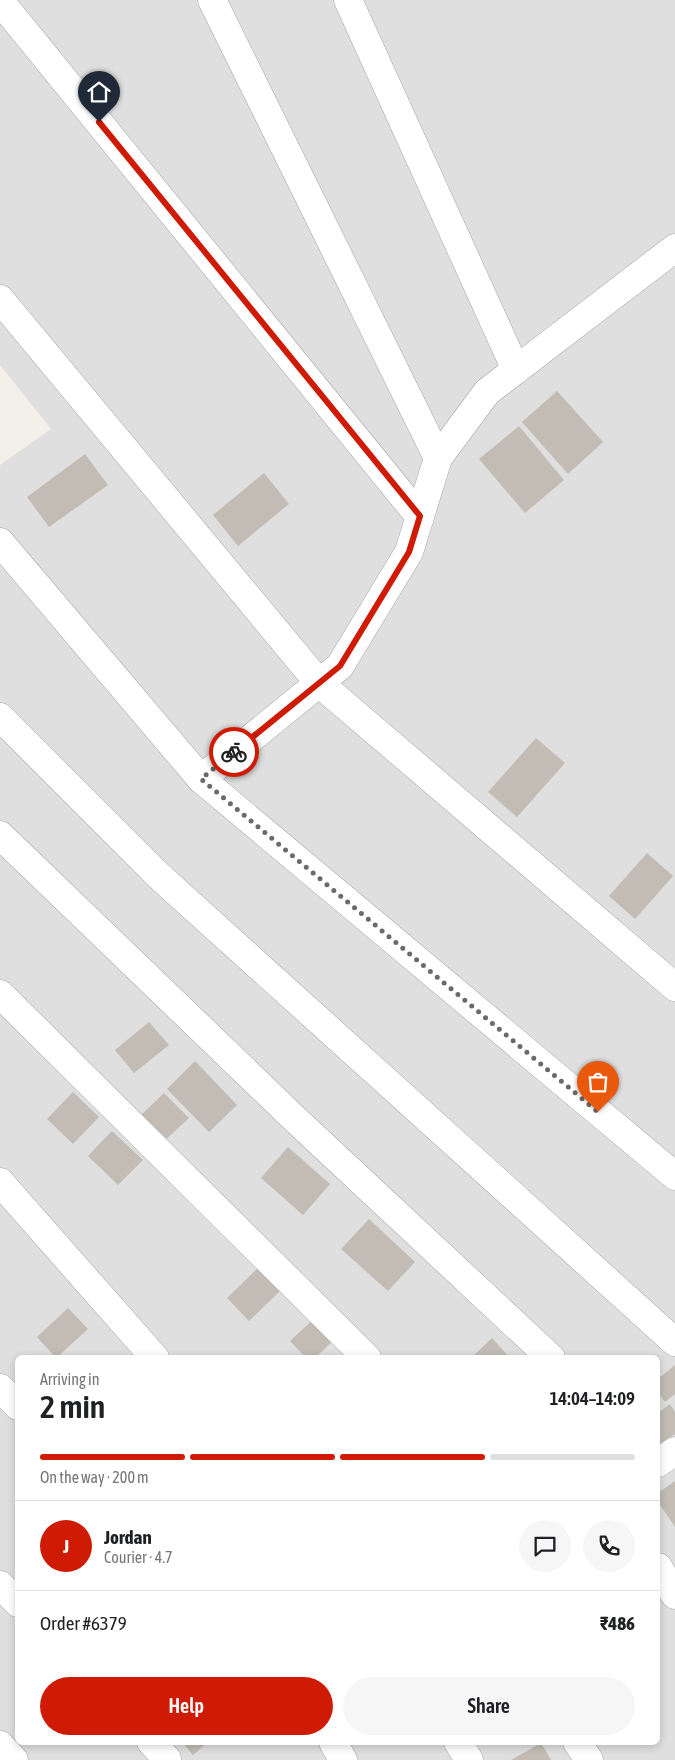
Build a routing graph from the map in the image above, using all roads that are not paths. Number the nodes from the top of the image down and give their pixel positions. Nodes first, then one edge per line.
1 (212, 0) edge
2 (348, 0) edge
3 (0, 1) edge
4 (675, 248) edge
5 (0, 299) edge
6 (516, 370) junction
7 (438, 458) junction
8 (420, 516) junction
9 (0, 542) edge
10 (318, 683) junction
11 (0, 717) edge
12 (201, 779) junction
13 (0, 835) edge
14 (675, 987) edge
15 (0, 994) edge
16 (675, 1176) edge
17 (0, 1182) edge
18 (675, 1342) edge
19 (151, 1355) edge
20 (364, 1355) edge
21 (548, 1355) edge
22 (0, 1388) edge
23 (15, 1403) edge
24 (660, 1570) edge
25 (0, 1585) edge
26 (675, 1595) edge
27 (15, 1600) edge
28 (0, 1744) edge
29 (154, 1745) edge
30 (335, 1745) edge
31 (460, 1745) edge
32 (579, 1745) edge
33 (14, 1760) edge
34 (167, 1760) edge
35 (343, 1760) edge
36 (469, 1760) edge
37 (589, 1760) edge

1 - 7 street
2 - 6 street
3 - 8 street
4 - 6 street
5 - 10 street
6 - 7 street
7 - 8 street
8 - 10 street
9 - 12 street
10 - 12 street
10 - 14 street
11 - 18 street
12 - 16 street
13 - 21 street
15 - 20 street
17 - 19 street
22 - 23 street
24 - 26 street
25 - 27 street
28 - 33 street
29 - 34 street
30 - 35 street
31 - 36 street
32 - 37 street

